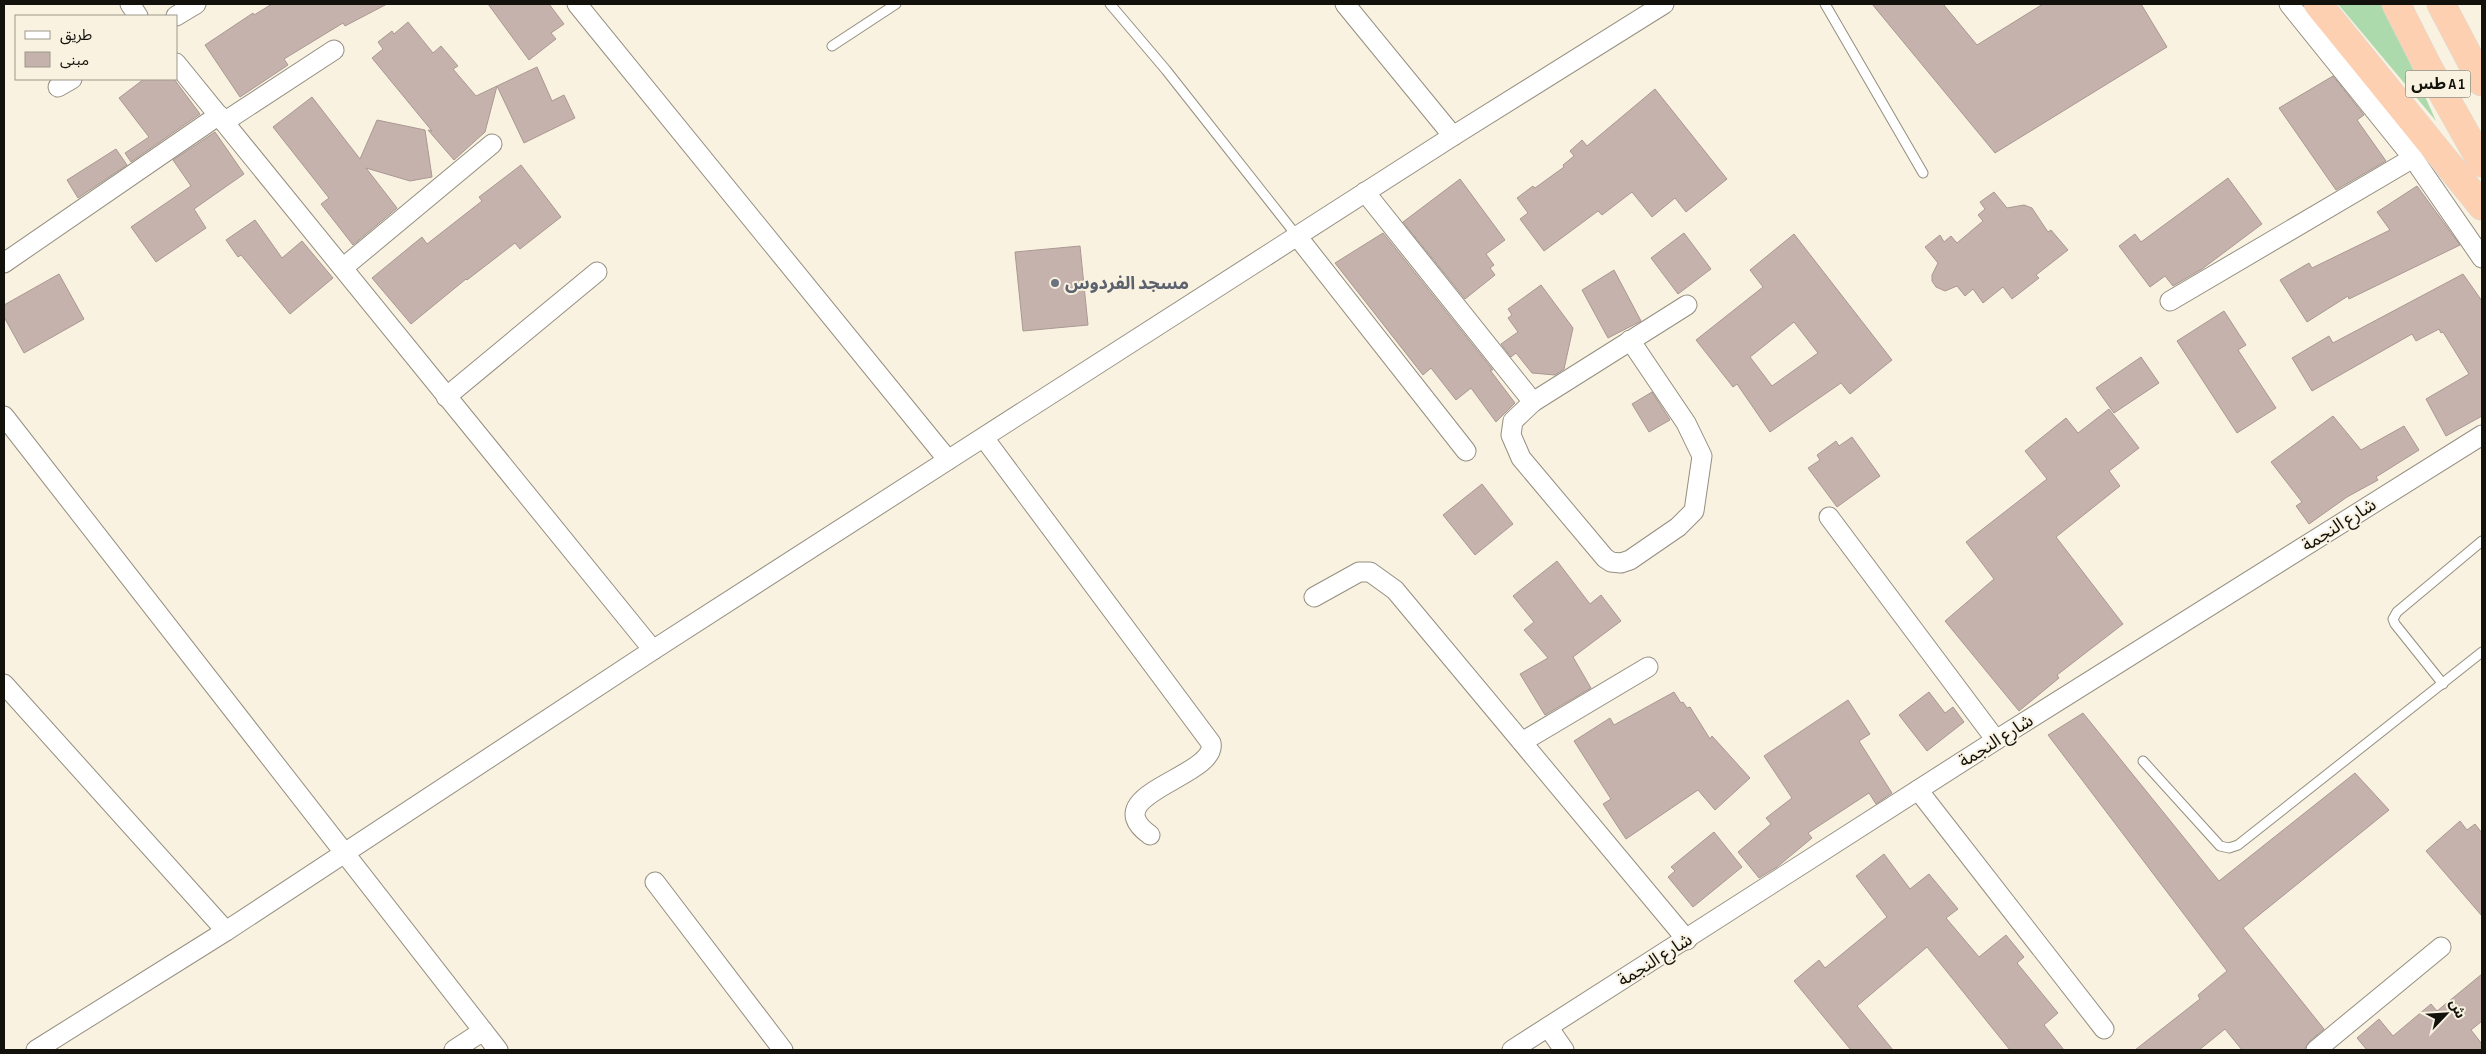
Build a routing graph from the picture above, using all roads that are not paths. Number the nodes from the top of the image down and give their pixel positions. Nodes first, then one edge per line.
1 (130, 4) edge
2 (196, 4) edge
3 (577, 4) edge
4 (896, 4) edge
5 (1110, 4) edge
6 (1345, 4) edge
7 (1664, 4) edge
8 (1825, 4) edge
9 (2289, 4) edge
10 (2318, 4) edge
11 (2396, 4) edge
12 (2441, 4) edge
13 (137, 15) edge
14 (178, 15) edge
15 (832, 46) dead end
16 (334, 50) dead end
17 (178, 65) edge
18 (2482, 82) edge
19 (221, 118) junction
20 (1452, 136) junction
21 (492, 144) dead end
22 (2413, 158) junction
23 (2482, 164) edge
24 (1923, 173) dead end
25 (1365, 192) junction
26 (2482, 206) edge
27 (1297, 236) junction
28 (2482, 258) edge
29 (4, 262) edge
30 (344, 267) junction
31 (597, 272) dead end
32 (2170, 301) dead end
33 (1687, 304) dead end
34 (1630, 340) junction
35 (446, 397) junction
36 (1533, 402) junction
37 (4, 416) edge
38 (2482, 435) edge
39 (984, 438) junction
40 (1466, 451) dead end
41 (948, 460) junction
42 (1829, 517) dead end
43 (2482, 541) edge
44 (1314, 597) dead end
45 (653, 650) junction
46 (2482, 652) edge
47 (1648, 667) dead end
48 (4, 684) edge
49 (2443, 684) junction
50 (1996, 740) junction
51 (1522, 742) junction
52 (2143, 761) dead end
53 (1918, 790) junction
54 (1150, 835) dead end
55 (344, 854) junction
56 (655, 882) dead end
57 (226, 931) junction
58 (1687, 940) junction
59 (2441, 947) dead end
60 (1548, 1028) junction
61 (2104, 1029) dead end
62 (483, 1031) junction
63 (36, 1050) edge
64 (454, 1050) edge
65 (498, 1050) edge
66 (782, 1050) edge
67 (1512, 1050) edge
68 (1564, 1050) edge
69 (2316, 1050) edge

1 - 13 street
2 - 14 street
3 - 41 street
4 - 15 lane
5 - 27 lane
6 - 20 street
7 - 20 street
8 - 24 lane
9 - 22 street
10 - 26 highway
11 - 23 highway, طس A 1
12 - 18 highway
16 - 19 street
17 - 19 street
19 - 29 street
19 - 30 street
20 - 25 street
21 - 30 street
22 - 28 street
22 - 32 street
25 - 27 street
25 - 36 street
27 - 39 street
27 - 40 street
30 - 35 street
31 - 35 street
33 - 34 street
34 - 36 street
34 - 36 street
35 - 45 street
37 - 55 street
38 - 50 street, شارع النجمة
39 - 41 street
39 - 54 street
41 - 45 street
42 - 50 street
43 - 49 lane
44 - 51 street
45 - 55 street
46 - 49 lane
47 - 51 street
48 - 57 street
49 - 52 lane
50 - 53 street, شارع النجمة
51 - 58 street
53 - 58 street, شارع النجمة
53 - 61 street
55 - 57 street
55 - 62 street
56 - 66 street
57 - 63 street
58 - 60 street, شارع النجمة
59 - 69 street
60 - 67 street, شارع النجمة
60 - 68 street
62 - 64 street
62 - 65 street

